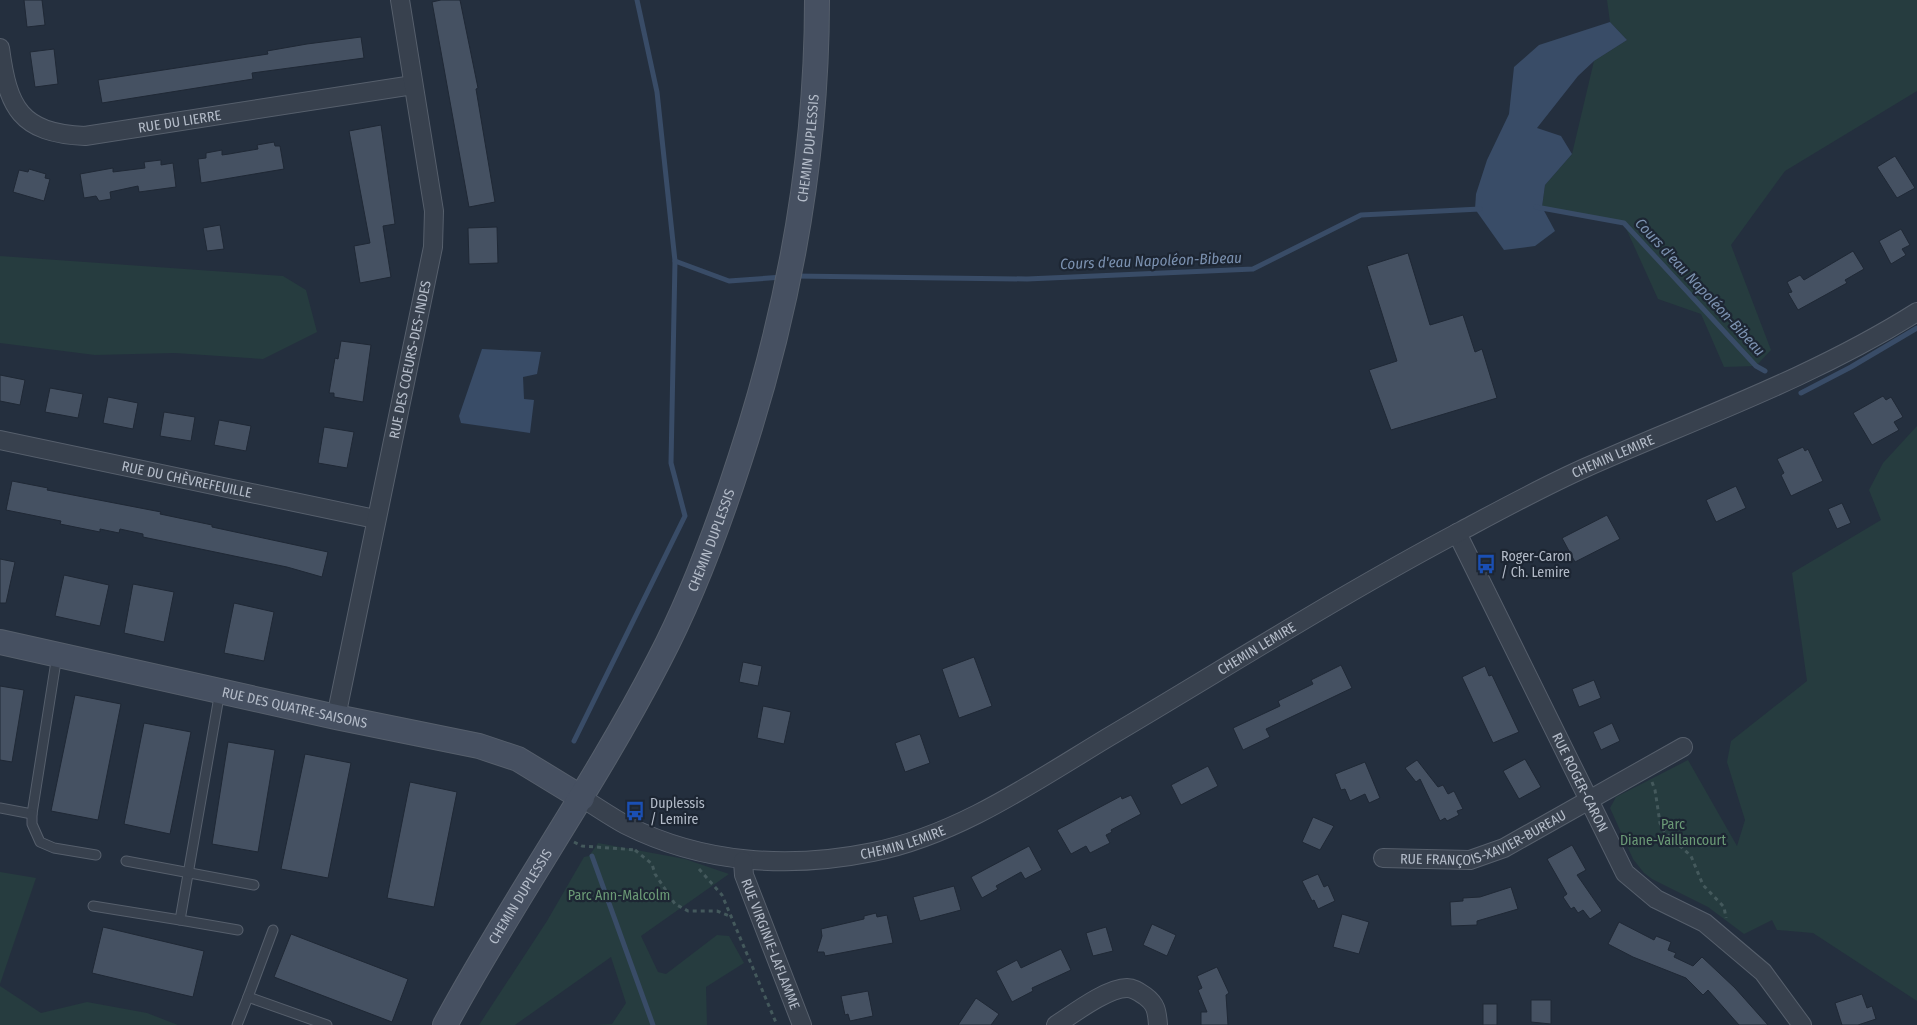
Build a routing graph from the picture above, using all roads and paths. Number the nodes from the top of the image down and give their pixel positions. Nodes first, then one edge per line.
1 (400, 0) edge
2 (817, 0) edge
3 (0, 48) edge
4 (413, 85) junction
5 (1917, 312) edge
6 (0, 440) edge
7 (375, 519) junction
8 (1457, 533) junction
9 (0, 642) edge
10 (57, 655) junction
11 (220, 691) junction
12 (336, 717) junction
13 (1683, 747) dead end
14 (1645, 768) junction
15 (582, 798) junction
16 (1588, 800) junction
17 (0, 808) edge
18 (32, 814) junction
19 (558, 834) junction
20 (633, 849) junction
21 (648, 852) dead end
22 (96, 855) dead end
23 (1383, 858) dead end
24 (126, 861) dead end
25 (743, 861) junction
26 (694, 864) dead end
27 (188, 872) junction
28 (254, 885) dead end
29 (93, 906) dead end
30 (180, 920) junction
31 (736, 924) junction
32 (238, 930) dead end
33 (273, 930) dead end
34 (1722, 937) junction
35 (248, 997) junction
36 (236, 1025) edge
37 (327, 1025) edge
38 (445, 1025) edge
39 (777, 1025) edge
40 (802, 1025) edge
41 (1056, 1025) edge
42 (1158, 1025) edge
43 (1802, 1025) edge

1 - 4 street, RUE DES COEURS-DES-INDES
2 - 15 street, CHEMIN DUPLESSIS
3 - 4 street, RUE DU LIERRE
4 - 7 street, RUE DES COEURS-DES-INDES
5 - 8 street, CHEMIN LEMIRE
6 - 7 street, RUE DU CHÈVREFEUILLE
7 - 12 street, RUE DES COEURS-DES-INDES
8 - 16 street, RUE ROGER-CARON
8 - 25 street, CHEMIN LEMIRE
9 - 10 street, RUE DES QUATRE-SAISONS
10 - 11 street, RUE DES QUATRE-SAISONS
10 - 18 lane
11 - 12 street, RUE DES QUATRE-SAISONS
11 - 27 lane
12 - 15 street, RUE DES QUATRE-SAISONS
13 - 14 street, RUE FRANÇOIS-XAVIER-BUREAU
14 - 16 street, RUE FRANÇOIS-XAVIER-BUREAU
14 - 34 path
15 - 19 street, CHEMIN DUPLESSIS
15 - 25 street, CHEMIN LEMIRE
16 - 23 street, RUE FRANÇOIS-XAVIER-BUREAU
16 - 34 street, RUE ROGER-CARON
17 - 18 lane
18 - 22 lane
19 - 20 path
19 - 38 street, CHEMIN DUPLESSIS
20 - 21 path
20 - 31 path
24 - 27 lane
25 - 40 street, RUE VIRGINIE-LAFLAMME
26 - 31 path
27 - 28 lane
27 - 30 lane
29 - 30 lane
30 - 32 lane
31 - 39 path
33 - 35 lane
34 - 43 street, RUE ROGER-CARON
35 - 36 lane
35 - 37 lane
41 - 42 street

